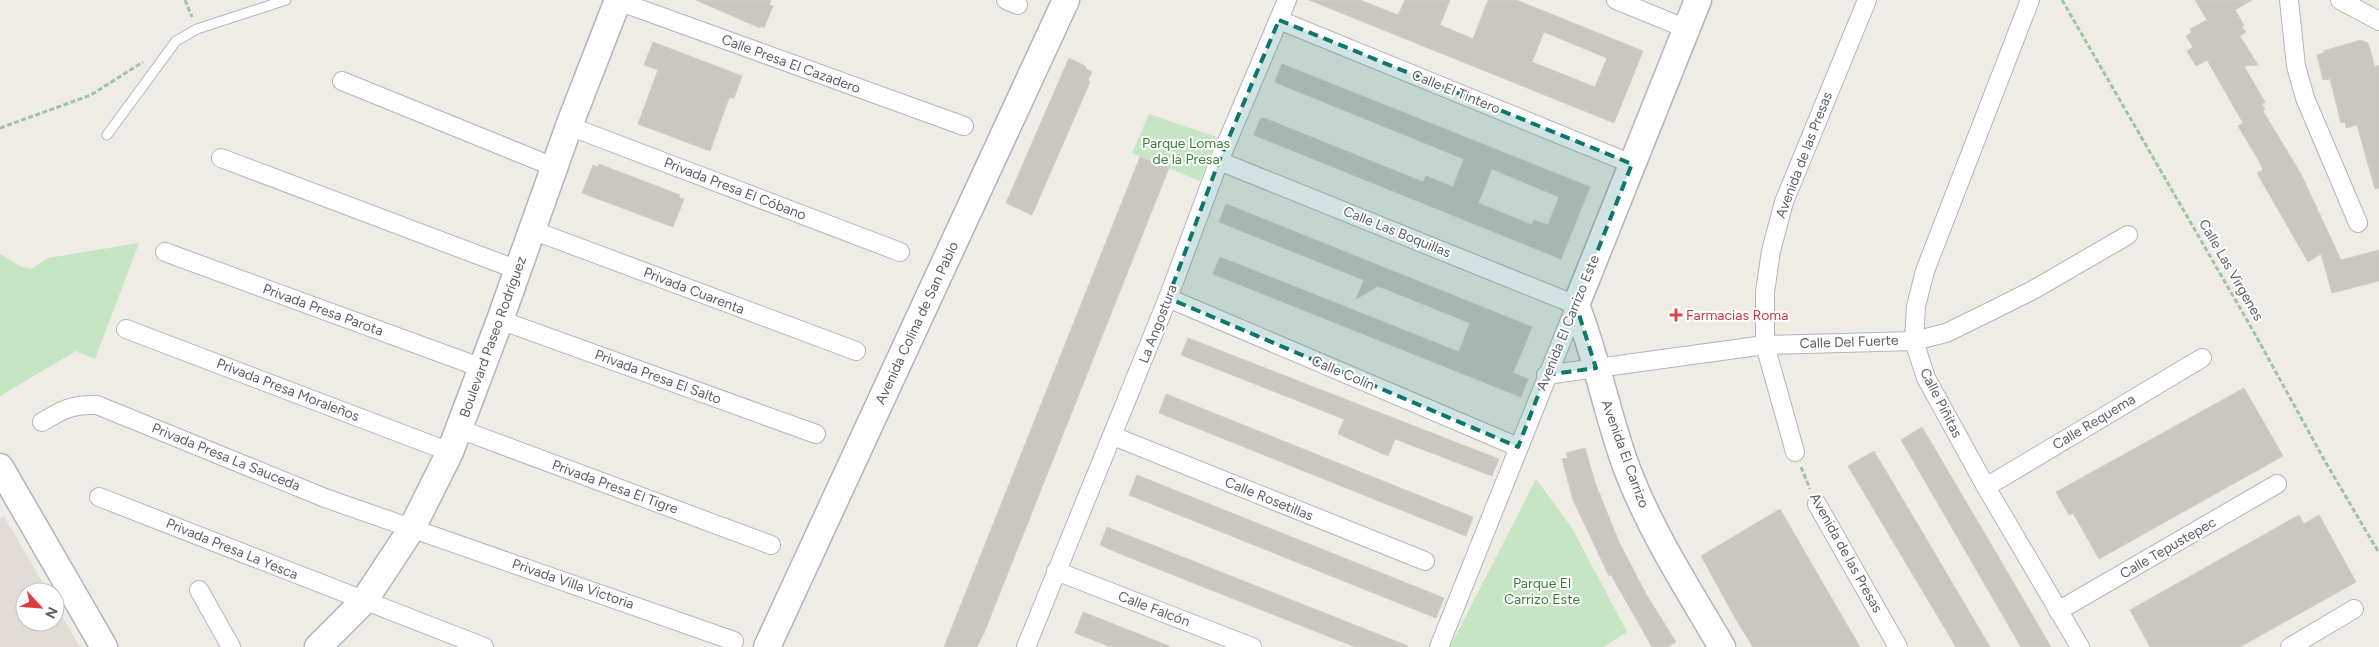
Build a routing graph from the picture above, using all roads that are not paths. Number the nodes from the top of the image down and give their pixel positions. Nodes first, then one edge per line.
1 (286, 0) edge
2 (618, 0) edge
3 (1066, 0) edge
4 (1287, 0) edge
5 (1616, 0) edge
6 (1698, 0) edge
7 (1866, 0) edge
8 (2030, 0) edge
9 (2289, 0) edge
10 (2340, 0) edge
11 (1279, 20) junction
12 (2379, 21) edge
13 (1686, 29) junction
14 (342, 81) dead end
15 (569, 126) junction
16 (964, 126) dead end
17 (107, 135) dead end
18 (221, 158) dead end
19 (1219, 161) junction
20 (1632, 164) junction
21 (554, 167) junction
22 (2358, 223) dead end
23 (532, 230) junction
24 (2128, 235) dead end
25 (165, 252) dead end
26 (900, 252) dead end
27 (518, 270) junction
28 (1168, 298) junction
29 (1576, 305) junction
30 (500, 320) junction
31 (126, 329) dead end
32 (1914, 341) junction
33 (1765, 345) junction
34 (856, 351) dead end
35 (2202, 358) dead end
36 (482, 368) junction
37 (1596, 368) junction
38 (1546, 375) junction
39 (42, 422) dead end
40 (816, 434) dead end
41 (1113, 436) junction
42 (454, 440) junction
43 (1518, 447) junction
44 (1795, 452) road end
45 (0, 467) edge
46 (2277, 484) dead end
47 (1986, 487) junction
48 (100, 497) dead end
49 (1817, 504) road end
50 (412, 528) junction
51 (771, 545) dead end
52 (1425, 561) dead end
53 (1056, 571) junction
54 (200, 590) dead end
55 (364, 601) junction
56 (2354, 609) dead end
57 (2058, 611) junction
58 (734, 641) dead end
59 (104, 647) edge
60 (231, 647) edge
61 (318, 647) edge
62 (484, 647) edge
63 (767, 647) edge
64 (1026, 647) edge
65 (1252, 647) edge
66 (1439, 647) edge
67 (1722, 647) edge
68 (1898, 647) edge
69 (2080, 647) edge
70 (2290, 647) edge

1 - 17 lane
2 - 15 street, Boulevard Paseo Rodríguez
2 - 16 street, Calle Presa El Cazadero
3 - 63 street, Avenida Colina de San Pablo
4 - 11 street, La Angostura
5 - 13 street
6 - 13 street, Avenida El Carrizo Este
7 - 33 street, Avenida de las Presas
8 - 32 street, Calle Piñitas
9 - 22 street
10 - 12 street
11 - 19 street, La Angostura
11 - 20 street, Calle El Tintero
13 - 20 street, Avenida El Carrizo Este
14 - 21 street
15 - 21 street, Boulevard Paseo Rodríguez
15 - 26 street, Privada Presa El Cóbano
18 - 27 street
19 - 28 street, La Angostura
19 - 29 street, Calle Las Boquillas
20 - 29 street, Avenida El Carrizo Este
21 - 23 street, Boulevard Paseo Rodríguez
23 - 27 street, Boulevard Paseo Rodríguez
23 - 34 street, Privada Cuarenta
24 - 32 street, Calle Del Fuerte
25 - 36 street, Privada Presa Parota
27 - 30 street, Boulevard Paseo Rodríguez
28 - 41 street, La Angostura
28 - 43 street, Calle Colín
29 - 37 street, Avenida El Carrizo
29 - 38 street, Avenida El Carrizo Este
30 - 36 street, Boulevard Paseo Rodríguez
30 - 40 street, Privada Presa El Salto
31 - 42 street, Privada Presa Moraleños
32 - 33 street, Calle Del Fuerte
32 - 47 street, Calle Piñitas
33 - 37 street, Calle Del Fuerte
33 - 44 street, Avenida de las Presas
35 - 47 street, Calle Requema
36 - 42 street, Boulevard Paseo Rodríguez
37 - 38 street, Calle Del Fuerte
37 - 67 street, Avenida El Carrizo
38 - 43 street, Avenida El Carrizo Este
39 - 50 street, Privada Presa La Sauceda
41 - 52 street, Calle Rosetillas
41 - 53 street, La Angostura
42 - 50 street, Boulevard Paseo Rodríguez
42 - 51 street, Privada Presa El Tigre
43 - 66 street, Avenida El Carrizo Este
45 - 59 street
46 - 57 street, Calle Tepustepec
47 - 57 street, Calle Piñitas
48 - 55 street, Privada Presa La Yesca
49 - 68 street, Avenida de las Presas
50 - 55 street, Boulevard Paseo Rodríguez
50 - 58 street, Privada Villa Victoria
53 - 64 street, La Angostura
53 - 65 street, Calle Falcón
54 - 60 street
55 - 61 street, Boulevard Paseo Rodríguez
55 - 62 street, Privada Presa La Yesca
56 - 70 street
57 - 69 street, Calle Piñitas

